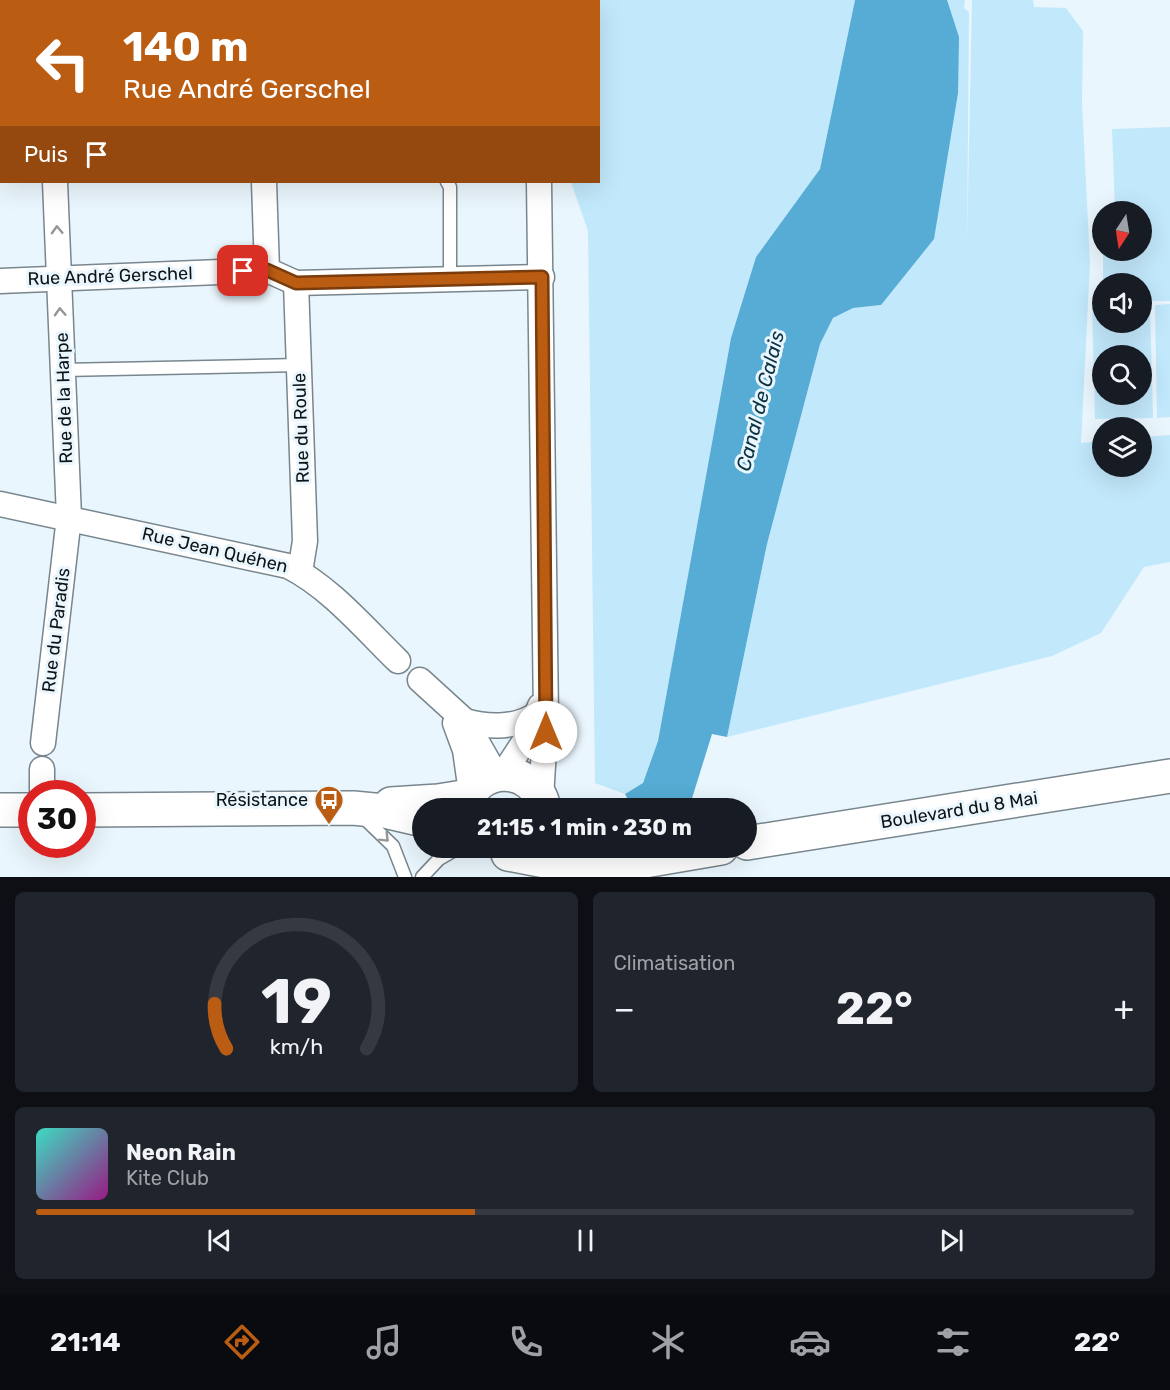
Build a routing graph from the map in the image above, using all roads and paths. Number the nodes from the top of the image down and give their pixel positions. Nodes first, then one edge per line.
1 (55, 183) edge
2 (264, 183) edge
3 (448, 183) edge
4 (539, 183) edge
5 (267, 270) junction
6 (542, 277) junction
7 (58, 278) junction
8 (450, 279) junction
9 (0, 280) edge
10 (296, 283) junction
11 (299, 364) junction
12 (63, 370) junction
13 (0, 504) edge
14 (69, 517) junction
15 (300, 572) junction
16 (398, 661) dead end
17 (544, 677) junction
18 (420, 680) dead end
19 (446, 705) junction
20 (538, 713) junction
21 (465, 721) junction
22 (43, 743) dead end
23 (42, 769) dead end
24 (501, 775) junction
25 (1170, 776) edge
26 (42, 780) edge
27 (468, 798) edge
28 (469, 798) edge
29 (538, 798) edge
30 (542, 798) edge
31 (412, 803) edge
32 (353, 808) junction
33 (0, 810) edge
34 (18, 810) edge
35 (96, 810) edge
36 (412, 817) edge
37 (757, 841) edge
38 (441, 858) edge
39 (540, 858) edge
40 (594, 858) edge
41 (657, 858) edge
42 (638, 861) junction
43 (405, 877) edge
44 (422, 877) edge

7 -> 1 street, Rue de la Harpe
2 - 5 street
3 - 8 lane
4 - 6 street
5 - 7 street, Rue André Gerschel
5 - 10 street, Rue André Gerschel
6 - 8 street, Rue André Gerschel
6 - 17 street
7 - 9 street, Rue André Gerschel
12 -> 7 street, Rue de la Harpe
8 - 10 street, Rue André Gerschel
10 - 11 street, Rue du Roule
11 - 12 lane
11 - 15 street, Rue du Roule
12 - 14 street, Rue de la Harpe
13 - 14 street, Rue Jean Quéhen
14 - 15 street, Rue Jean Quéhen
14 - 22 street, Rue du Paradis
15 - 16 street, Rue Jean Quéhen
17 - 20 street
17 - 30 street
18 - 19 street
19 - 21 street
19 - 27 street
20 - 21 street
20 - 24 street
21 - 24 street
23 - 26 street
24 - 28 street
24 - 29 street
25 - 37 street, Boulevard du 8 Mai
31 - 32 street
32 - 35 street
32 - 36 street
32 -> 43 lane
33 - 34 street
38 - 44 lane
39 - 42 street
40 - 42 street
41 - 42 street

